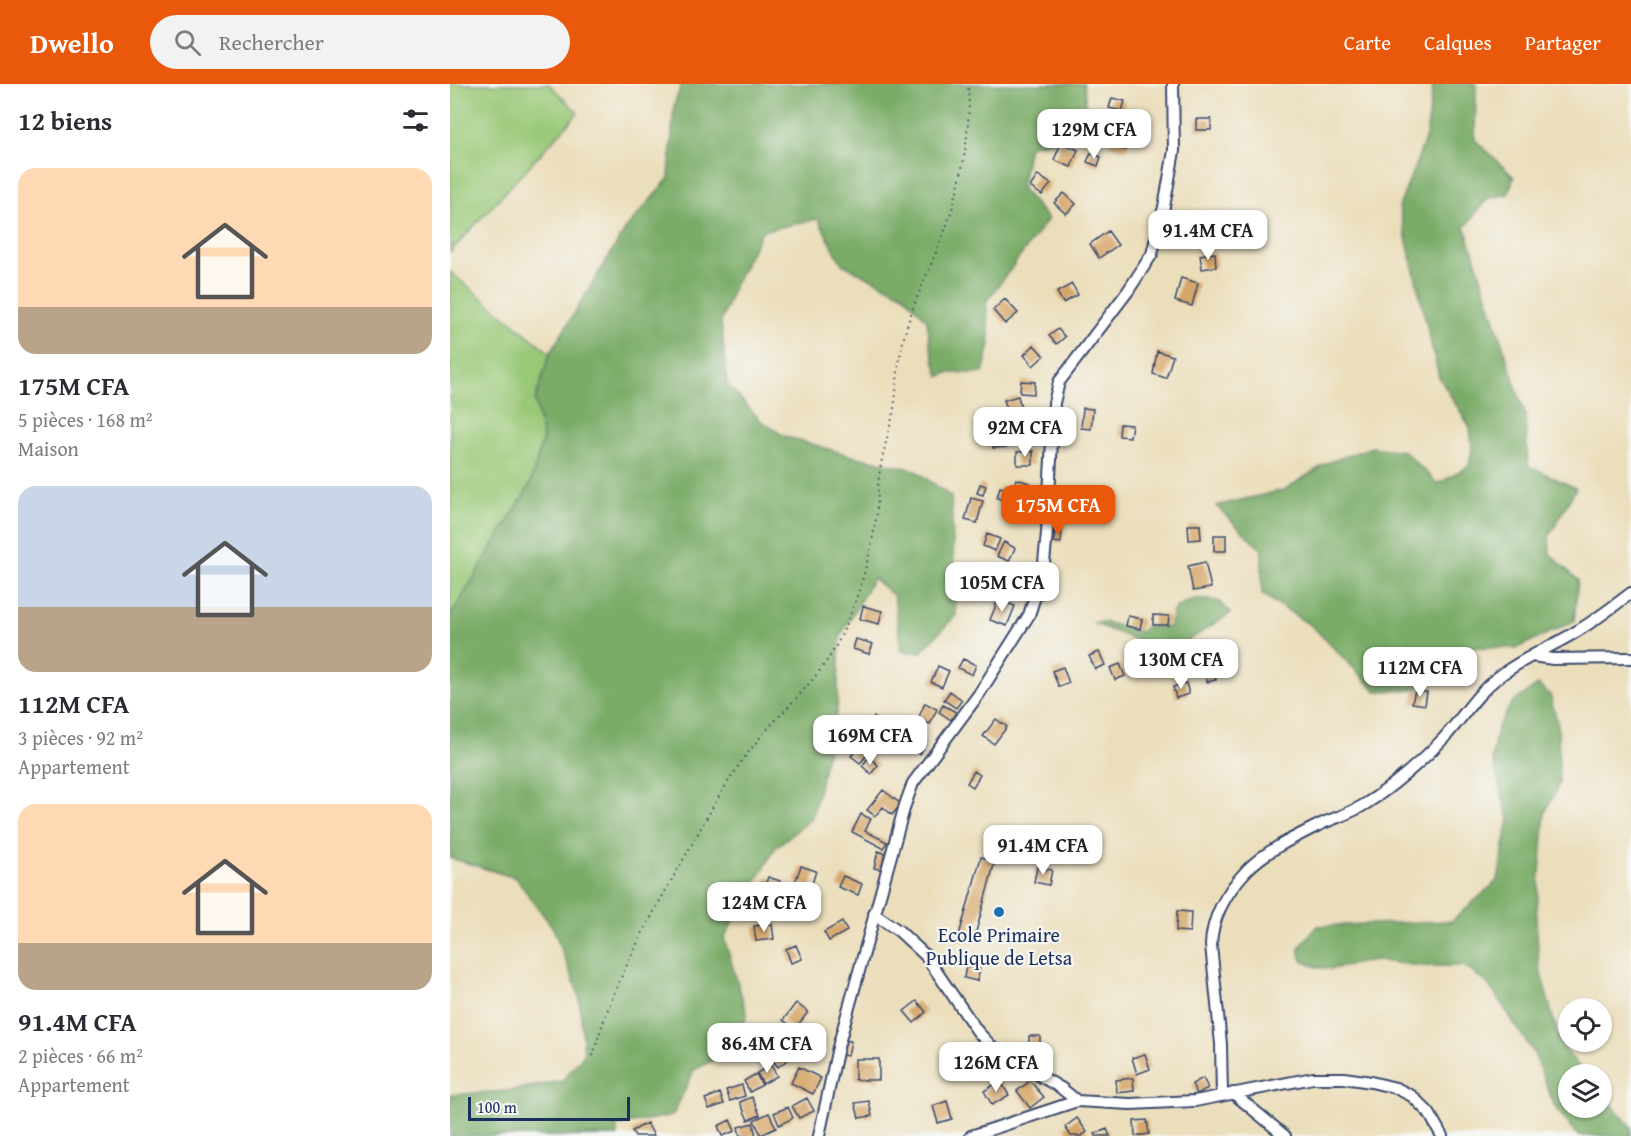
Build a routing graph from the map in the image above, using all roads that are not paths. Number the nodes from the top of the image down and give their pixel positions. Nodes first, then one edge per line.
1 (1173, 84) edge
2 (1631, 593) edge
3 (1532, 656) junction
4 (1631, 658) edge
5 (874, 914) junction
6 (1233, 1093) junction
7 (1222, 1095) junction
8 (1077, 1101) junction
9 (819, 1136) edge
10 (971, 1136) edge
11 (1285, 1136) edge
12 (1442, 1136) edge

1 - 5 street
2 - 3 street
3 - 4 street
3 - 7 street
5 - 8 street
5 - 9 street
6 - 7 street
6 - 11 street
6 - 12 street
7 - 8 street
8 - 10 street

